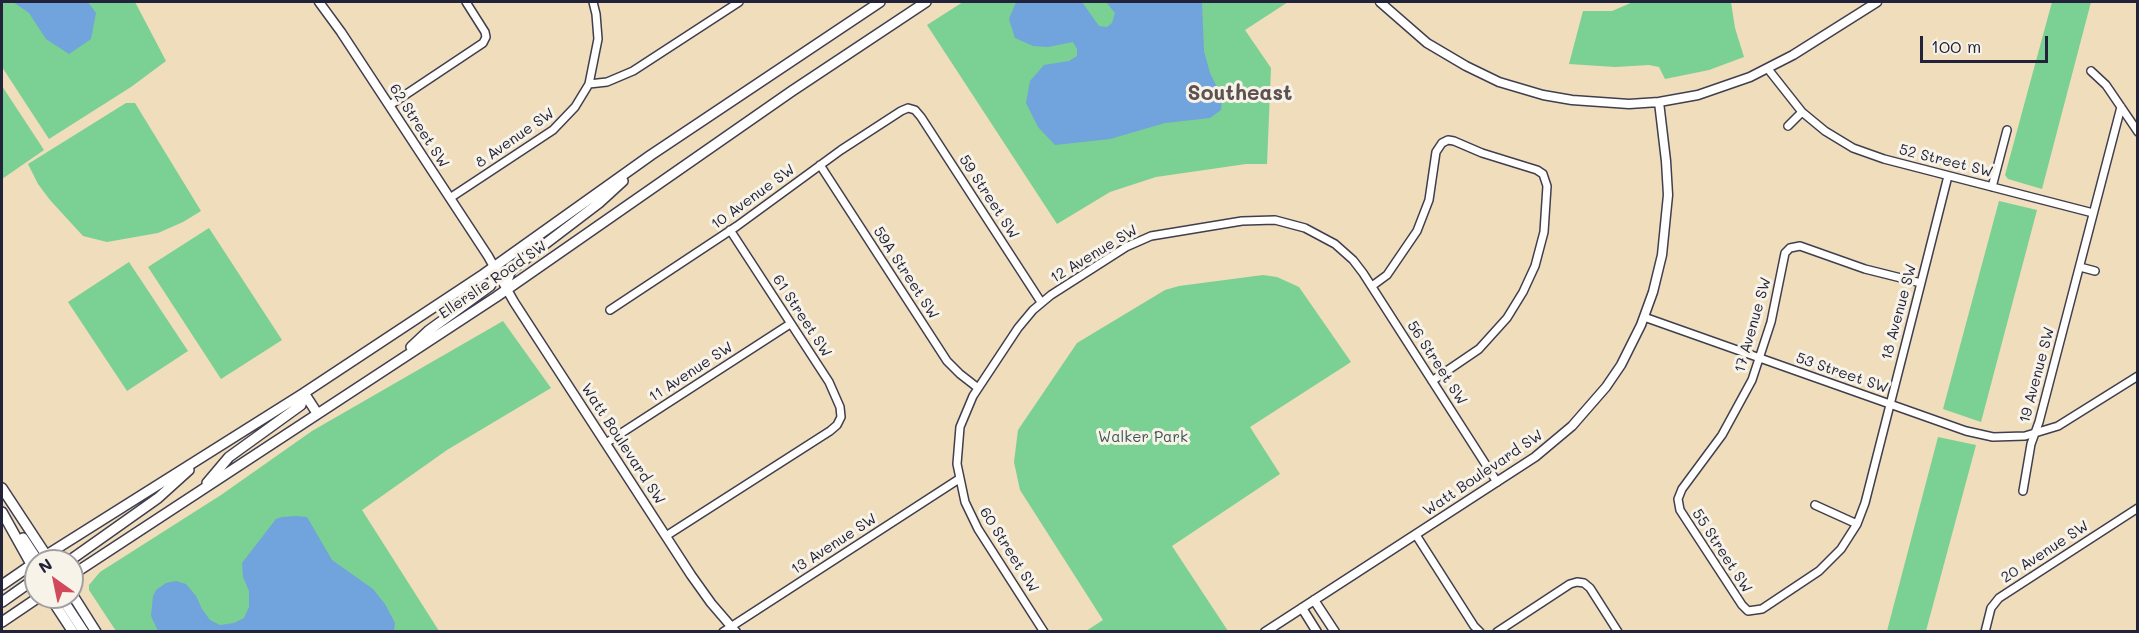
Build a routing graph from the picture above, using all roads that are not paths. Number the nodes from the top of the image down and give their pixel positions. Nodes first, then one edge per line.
1 (319, 2) edge
2 (466, 2) edge
3 (593, 2) edge
4 (739, 2) edge
5 (880, 2) edge
6 (926, 2) edge
7 (1380, 2) edge
8 (1877, 2) edge
9 (1768, 69) junction
10 (2091, 71) dead end
11 (589, 84) junction
12 (1659, 102) junction
13 (390, 105) junction
14 (2121, 107) junction
15 (912, 109) joint
16 (1802, 112) junction
17 (1788, 126) dead end
18 (2007, 130) dead end
19 (2138, 132) edge
20 (651, 155) junction
21 (820, 165) junction
22 (1948, 176) junction
23 (1992, 187) junction
24 (450, 198) junction
25 (2093, 213) junction
26 (730, 230) junction
27 (1353, 260) joint
28 (494, 266) junction
29 (2080, 267) junction
30 (2095, 271) dead end
31 (1921, 283) junction
32 (1372, 286) junction
33 (507, 289) junction
34 (1041, 302) junction
35 (610, 310) dead end
36 (1644, 317) junction
37 (790, 324) junction
38 (1760, 359) junction
39 (392, 365) junction
40 (2138, 376) edge
41 (1432, 381) junction
42 (978, 388) junction
43 (304, 393) junction
44 (1889, 404) junction
45 (317, 414) junction
46 (2035, 434) junction
47 (606, 443) junction
48 (212, 451) junction
49 (959, 479) junction
50 (1497, 482) junction
51 (2, 488) edge
52 (2023, 491) dead end
53 (200, 492) junction
54 (1678, 499) joint
55 (1815, 505) dead end
56 (2, 506) edge
57 (2138, 508) edge
58 (2, 512) edge
59 (1857, 524) junction
60 (1416, 535) junction
61 (666, 536) junction
62 (29, 549) edge
63 (30, 549) edge
64 (32, 549) edge
65 (61, 549) edge
66 (84, 550) edge
67 (84, 567) edge
68 (24, 572) edge
69 (2, 585) edge
70 (24, 586) edge
71 (1314, 600) junction
72 (2, 602) edge
73 (24, 607) edge
74 (1302, 608) junction
75 (58, 609) edge
76 (69, 609) edge
77 (81, 609) edge
78 (1752, 612) joint
79 (2, 622) edge
80 (730, 630) edge
81 (73, 632) edge
82 (84, 632) edge
83 (96, 632) edge
84 (1044, 632) edge
85 (1265, 632) edge
86 (1317, 632) edge
87 (1335, 632) edge
88 (1480, 632) edge
89 (1497, 632) edge
90 (1618, 632) edge
91 (1985, 632) edge

1 - 13 street, 62 Street SW
2 - 13 street
3 - 11 street
4 - 11 street
5 - 20 main road, Ellerslie Road SW
6 - 33 main road, Ellerslie Road SW
7 - 12 street
8 - 9 street
9 - 12 street
9 - 16 street, 52 Street SW
10 - 14 street
11 - 24 street, 8 Avenue SW
12 - 36 street, Watt Boulevard SW
13 - 24 street, 62 Street SW
14 - 19 street
14 - 25 street, 19 Avenue SW
15 - 21 street, 10 Avenue SW
15 - 34 street, 59 Street SW
16 - 17 street
16 - 22 street, 52 Street SW
18 - 23 street
20 - 28 main road, Ellerslie Road SW
20 - 33 main road
21 - 26 street, 10 Avenue SW
21 - 42 street, 59A Street SW
22 - 23 street, 52 Street SW
22 - 31 street, 18 Avenue SW
23 - 25 street, 52 Street SW
24 - 28 street, 62 Street SW
25 - 29 street, 19 Avenue SW
26 - 35 street, 10 Avenue SW
26 - 37 street, 61 Street SW
27 - 32 street, 56 Street SW
27 - 34 street, 12 Avenue SW
28 - 33 street, Watt Boulevard SW
28 - 39 main road
28 - 43 main road, Ellerslie Road SW
29 - 30 street
29 - 46 street, 19 Avenue SW
31 - 38 street, 17 Avenue SW
31 - 44 street, 18 Avenue SW
32 - 41 street, 56 Street SW
32 - 41 street
33 - 39 main road, Ellerslie Road SW
33 - 47 street, Watt Boulevard SW
34 - 42 street, 12 Avenue SW
36 - 38 street, 53 Street SW
36 - 50 street, Watt Boulevard SW
37 - 47 street, 11 Avenue SW
37 - 61 street, 61 Street SW
38 - 44 street, 53 Street SW
38 - 54 street, 17 Avenue SW
39 - 45 main road, Ellerslie Road SW
40 - 46 street, 53 Street SW
41 - 50 street, 56 Street SW
42 - 49 street, 12 Avenue SW
43 - 45 main road
43 - 48 main road, Ellerslie Road SW
43 - 53 main road
44 - 46 street, 53 Street SW
44 - 59 street, 18 Avenue SW
45 - 53 main road, Ellerslie Road SW
46 - 52 street, 19 Avenue SW
47 - 61 street, Watt Boulevard SW
48 - 65 main road, Ellerslie Road SW
48 - 66 main road
49 - 80 street, 13 Avenue SW
49 - 84 street, 60 Street SW
50 - 60 street, Watt Boulevard SW
51 - 64 main road
53 - 67 main road, Ellerslie Road SW
54 - 78 street, 55 Street SW
55 - 59 street
56 - 63 main road
57 - 91 street, 20 Avenue SW
58 - 62 main road
59 - 78 street, 18 Avenue SW
60 - 71 street, Watt Boulevard SW
60 - 88 street
61 - 80 street, Watt Boulevard SW
68 - 69 main road, Ellerslie Road SW
70 - 72 main road
71 - 74 street, Watt Boulevard SW
71 - 87 street
73 - 79 main road
74 - 85 street, Watt Boulevard SW
74 - 86 street
75 - 81 main road
76 - 82 main road
77 - 83 main road
89 - 90 street

